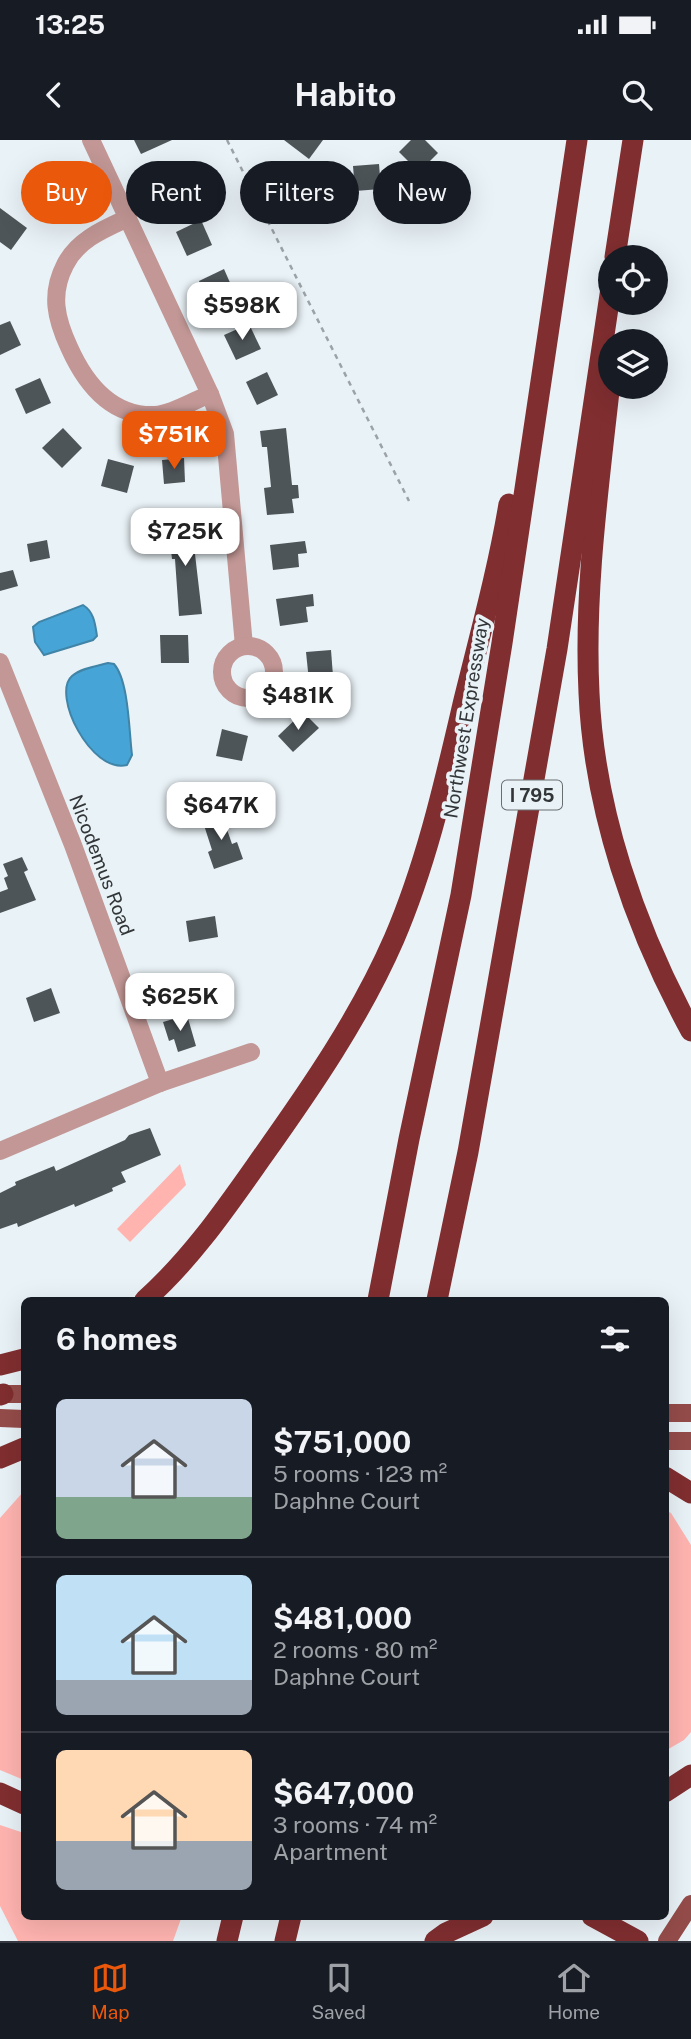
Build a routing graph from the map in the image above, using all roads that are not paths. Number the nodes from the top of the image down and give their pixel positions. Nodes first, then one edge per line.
1 (91, 140) edge
2 (577, 140) edge
3 (635, 140) edge
4 (126, 214) edge
5 (126, 219) edge
6 (131, 224) edge
7 (617, 245) edge
8 (624, 245) edge
9 (561, 258) junction
10 (607, 315) edge
11 (210, 394) junction
12 (608, 399) edge
13 (244, 646) dead end
14 (0, 662) edge
15 (691, 1031) edge
16 (251, 1052) dead end
17 (160, 1083) junction
18 (409, 1139) junction
19 (0, 1151) edge
20 (148, 1297) edge
21 (370, 1297) edge
22 (379, 1297) edge
23 (438, 1297) edge
24 (21, 1360) edge
25 (0, 1365) edge
26 (669, 1413) edge
27 (691, 1413) edge
28 (0, 1418) edge
29 (21, 1419) edge
30 (669, 1441) edge
31 (691, 1441) edge
32 (21, 1449) edge
33 (0, 1458) edge
34 (669, 1479) edge
35 (691, 1493) edge
36 (691, 1774) edge
37 (669, 1789) edge
38 (0, 1794) edge
39 (21, 1803) edge
40 (691, 1904) edge
41 (232, 1920) edge
42 (290, 1920) edge
43 (474, 1920) edge
44 (599, 1920) edge
45 (227, 1941) edge
46 (285, 1941) edge
47 (435, 1941) edge
48 (638, 1941) edge
49 (667, 1941) edge

1 - 4 street
2 - 9 highway, Northwest Expressway / I 795
3 - 7 highway
3 - 8 highway
5 - 11 street
6 - 11 street
9 - 18 highway, Northwest Expressway / I 795
9 - 20 highway
10 - 23 highway, I 795
11 - 13 street
12 - 15 highway
14 - 17 street, Nicodemus Road
16 - 17 street
17 - 19 street
18 - 21 highway
18 - 22 highway, Northwest Expressway / I 795
24 - 25 highway
26 - 27 main road
28 - 29 main road
30 - 31 main road
32 - 33 highway
34 - 35 highway
36 - 37 highway
38 - 39 highway
40 - 49 main road
41 - 45 highway
42 - 46 highway
43 - 47 highway
44 - 48 highway

